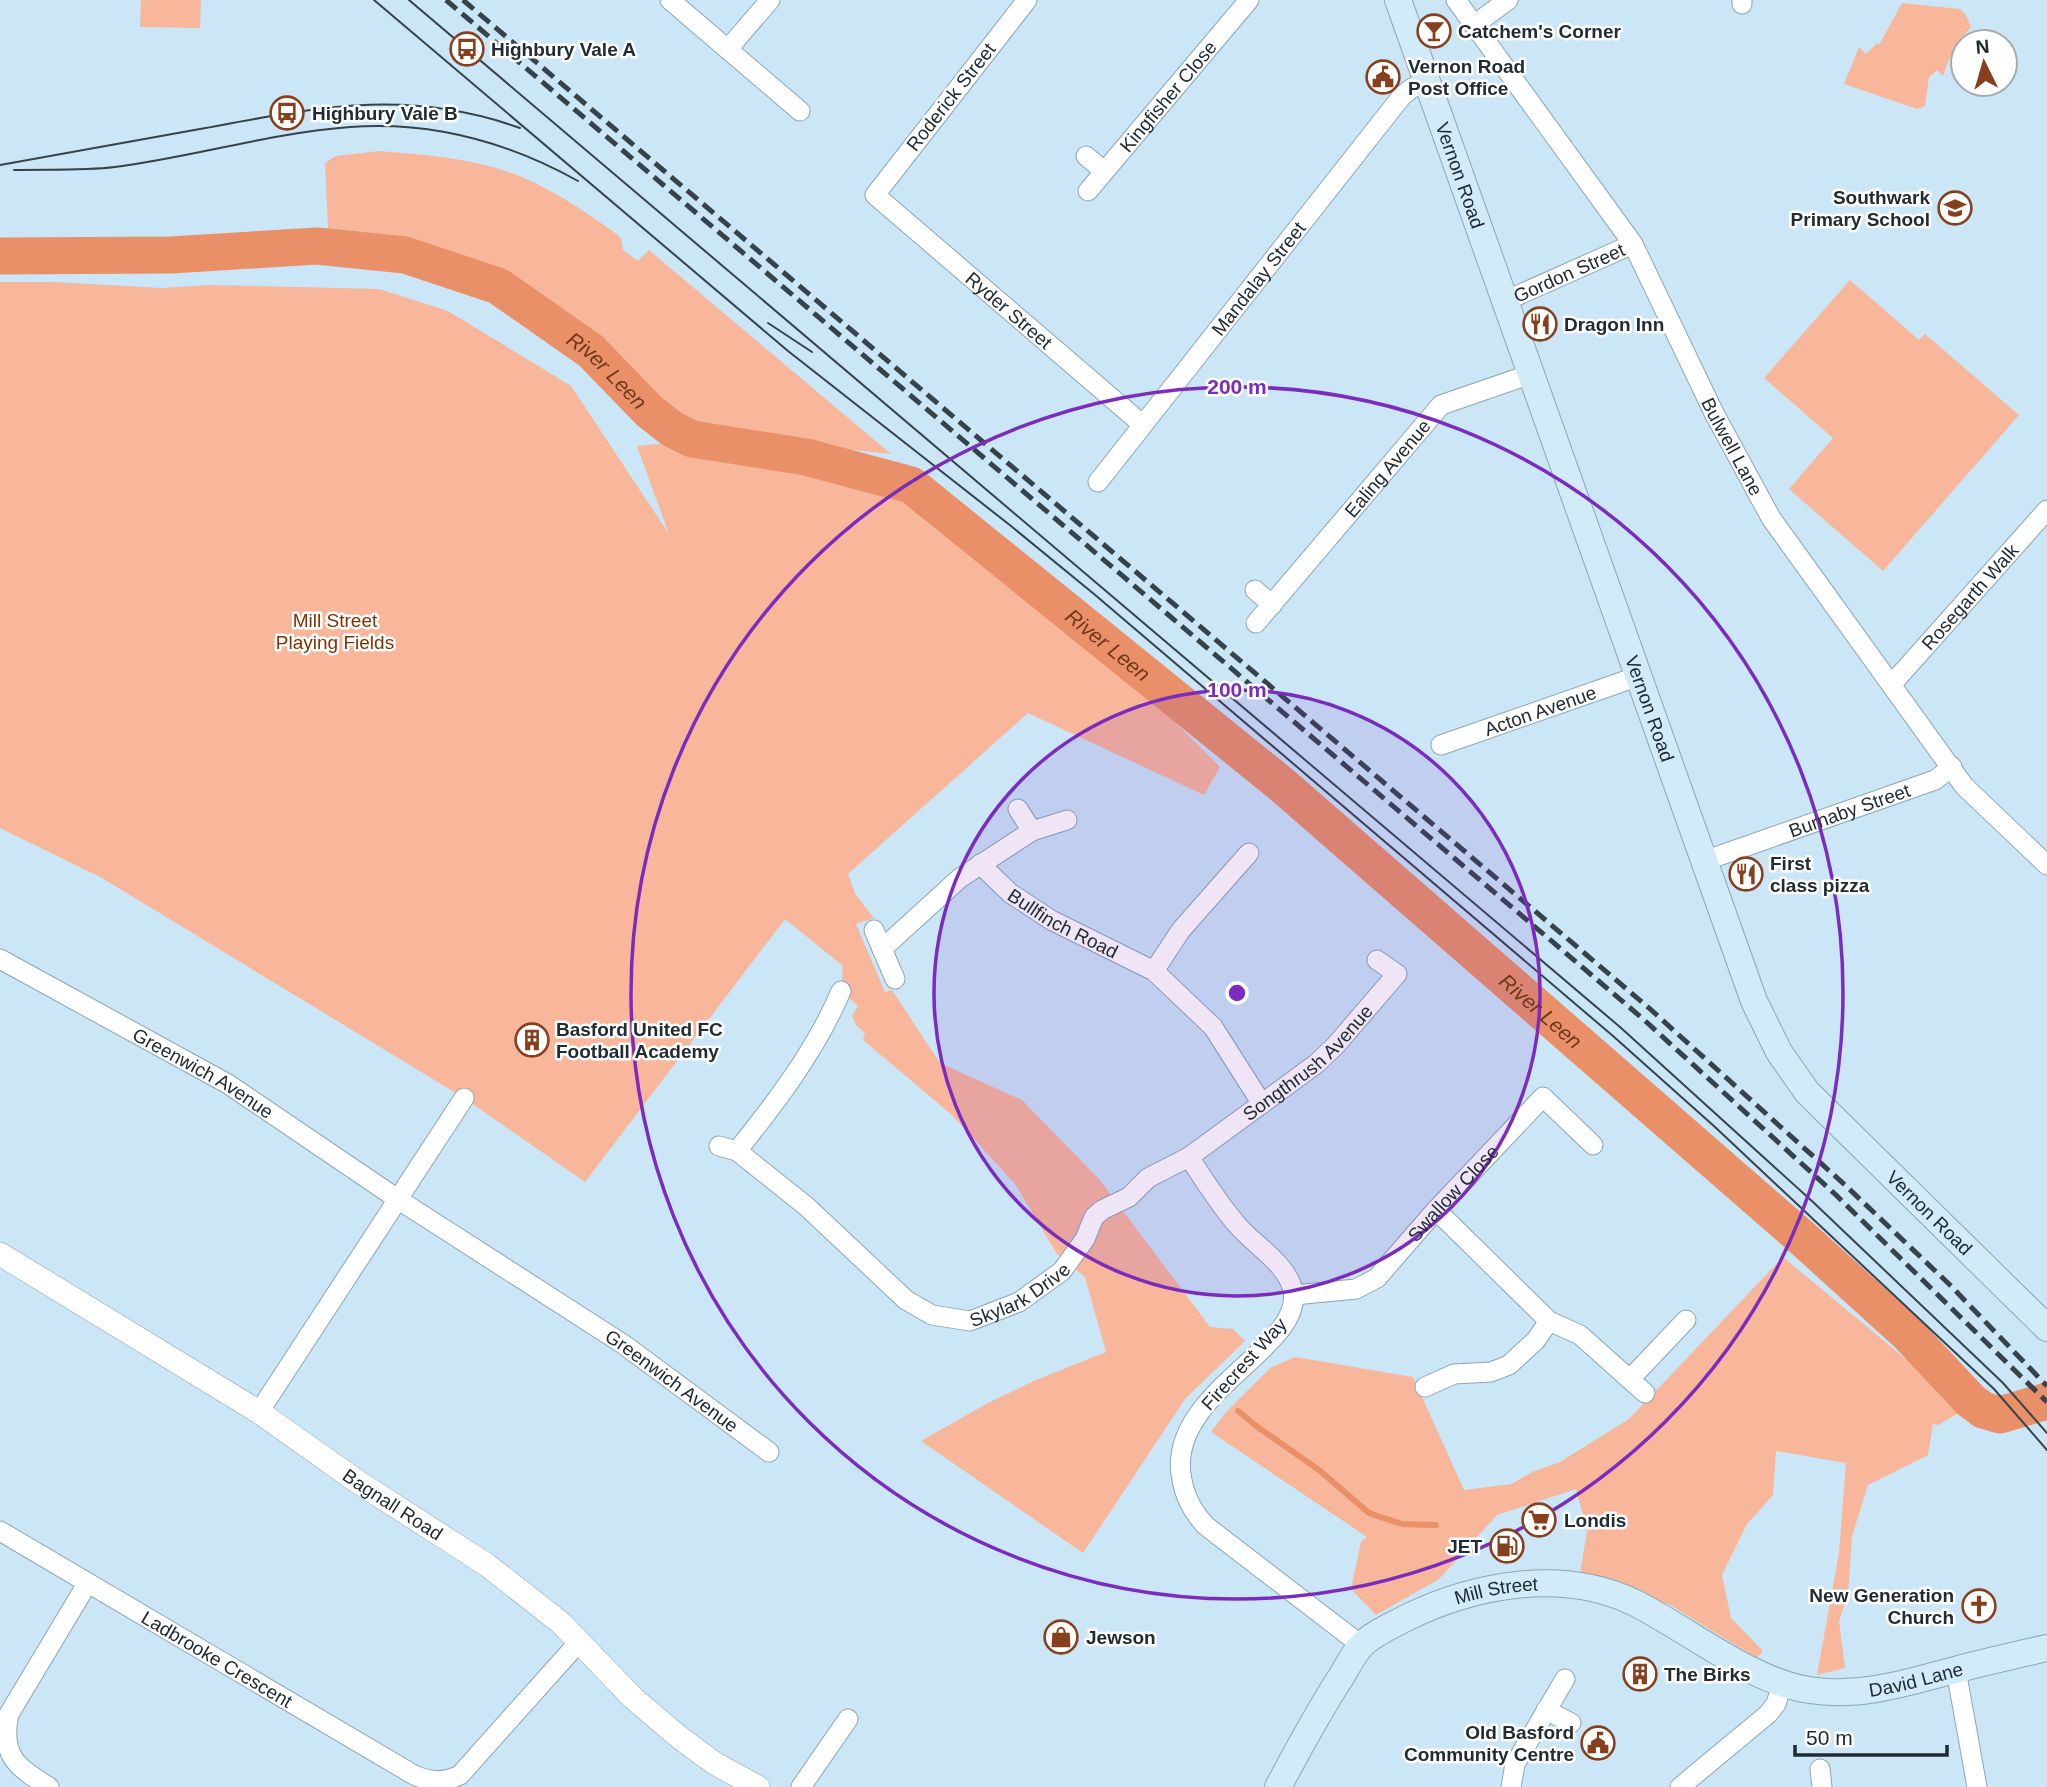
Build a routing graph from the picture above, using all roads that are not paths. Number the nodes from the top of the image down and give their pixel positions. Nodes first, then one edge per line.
1 (670, 0) edge
2 (770, 0) edge
3 (1027, 0) edge
4 (1249, 0) edge
5 (1398, 0) edge
6 (1456, 0) edge
7 (1508, 0) edge
8 (1474, 25) junction
9 (728, 49) junction
10 (1427, 83) junction
11 (800, 111) dead end
12 (1086, 156) dead end
13 (1104, 172) junction
14 (1088, 191) dead end
15 (875, 195) joint
16 (1633, 244) junction
17 (1505, 301) junction
18 (1531, 374) junction
19 (1143, 425) junction
20 (1098, 482) dead end
21 (2047, 510) edge
22 (1255, 590) dead end
23 (1272, 605) junction
24 (1256, 623) dead end
25 (1639, 676) junction
26 (1892, 684) junction
27 (1441, 745) dead end
28 (1952, 767) junction
29 (1018, 809) dead end
30 (1067, 820) dead end
31 (1032, 831) junction
32 (1249, 853) dead end
33 (1704, 861) junction
34 (980, 864) junction
35 (2047, 865) edge
36 (874, 930) dead end
37 (882, 949) junction
38 (0, 959) edge
39 (1377, 960) dead end
40 (1154, 971) junction
41 (895, 979) dead end
42 (841, 991) dead end
43 (464, 1098) dead end
44 (1262, 1104) junction
45 (1593, 1145) dead end
46 (1189, 1157) junction
47 (399, 1200) junction
48 (1436, 1210) junction
49 (0, 1254) edge
50 (1294, 1295) junction
51 (1686, 1320) dead end
52 (1549, 1321) junction
53 (2047, 1328) edge
54 (1631, 1378) junction
55 (1425, 1387) dead end
56 (1645, 1393) dead end
57 (259, 1412) junction
58 (769, 1452) dead end
59 (0, 1531) edge
60 (87, 1584) junction
61 (579, 1642) junction
62 (1362, 1645) junction
63 (2047, 1648) edge
64 (1956, 1670) junction
65 (1565, 1679) dead end
66 (1782, 1684) junction
67 (1546, 1710) junction
68 (848, 1719) dead end
69 (1571, 1723) dead end
70 (437, 1784) edge
71 (49, 1787) edge
72 (758, 1787) edge
73 (801, 1787) edge
74 (1278, 1787) edge
75 (1511, 1787) edge
76 (1680, 1787) edge
77 (1977, 1787) edge

1 - 9 street
2 - 9 street
3 - 15 street, Roderick Street
4 - 13 street, Kingfisher Close
5 - 10 main road, Vernon Road
6 - 8 street, Bulwell Lane
7 - 8 street
8 - 16 street, Bulwell Lane
9 - 11 street
10 - 17 main road, Vernon Road
10 - 19 street, Mandalay Street
12 - 13 street
13 - 14 street, Kingfisher Close
15 - 19 street, Ryder Street
16 - 17 street, Gordon Street
16 - 26 street, Bulwell Lane
17 - 18 main road, Vernon Road
18 - 23 street, Ealing Avenue
18 - 25 main road, Vernon Road
19 - 20 street, Mandalay Street
21 - 26 street, Rosegarth Walk
22 - 23 street
23 - 24 street, Ealing Avenue
25 - 27 street, Acton Avenue
25 - 33 main road, Vernon Road
26 - 28 street, Bulwell Lane
28 - 33 street, Burnaby Street
28 - 35 street, Bulwell Lane
29 - 31 street
30 - 31 street
31 - 34 street
32 - 40 street
33 - 53 main road, Vernon Road
34 - 37 street
34 - 40 street, Bullfinch Road
36 - 37 street
37 - 41 street
38 - 47 street, Greenwich Avenue
39 - 44 street, Songthrush Avenue
40 - 44 street, Bullfinch Road
42 - 46 street, Skylark Drive
43 - 47 street
44 - 46 street, Songthrush Avenue
45 - 48 street, Swallow Close
46 - 50 street, Firecrest Way
47 - 57 street
47 - 58 street, Greenwich Avenue
48 - 50 street, Swallow Close
48 - 52 street
49 - 57 street, Bagnall Road
50 - 62 street, Firecrest Way
51 - 54 street
52 - 54 street
52 - 55 street
54 - 56 street
57 - 61 street, Bagnall Road
59 - 60 street, Ladbrooke Crescent
60 - 70 street, Ladbrooke Crescent
60 - 71 street
61 - 70 street, Ladbrooke Crescent
61 - 72 street, Bagnall Road
62 - 66 main road, Mill Street
62 - 74 main road, Mill Street
63 - 64 main road, David Lane
64 - 66 main road, David Lane
64 - 77 street
65 - 67 street
66 - 76 street
67 - 69 street
67 - 75 street
68 - 73 street

